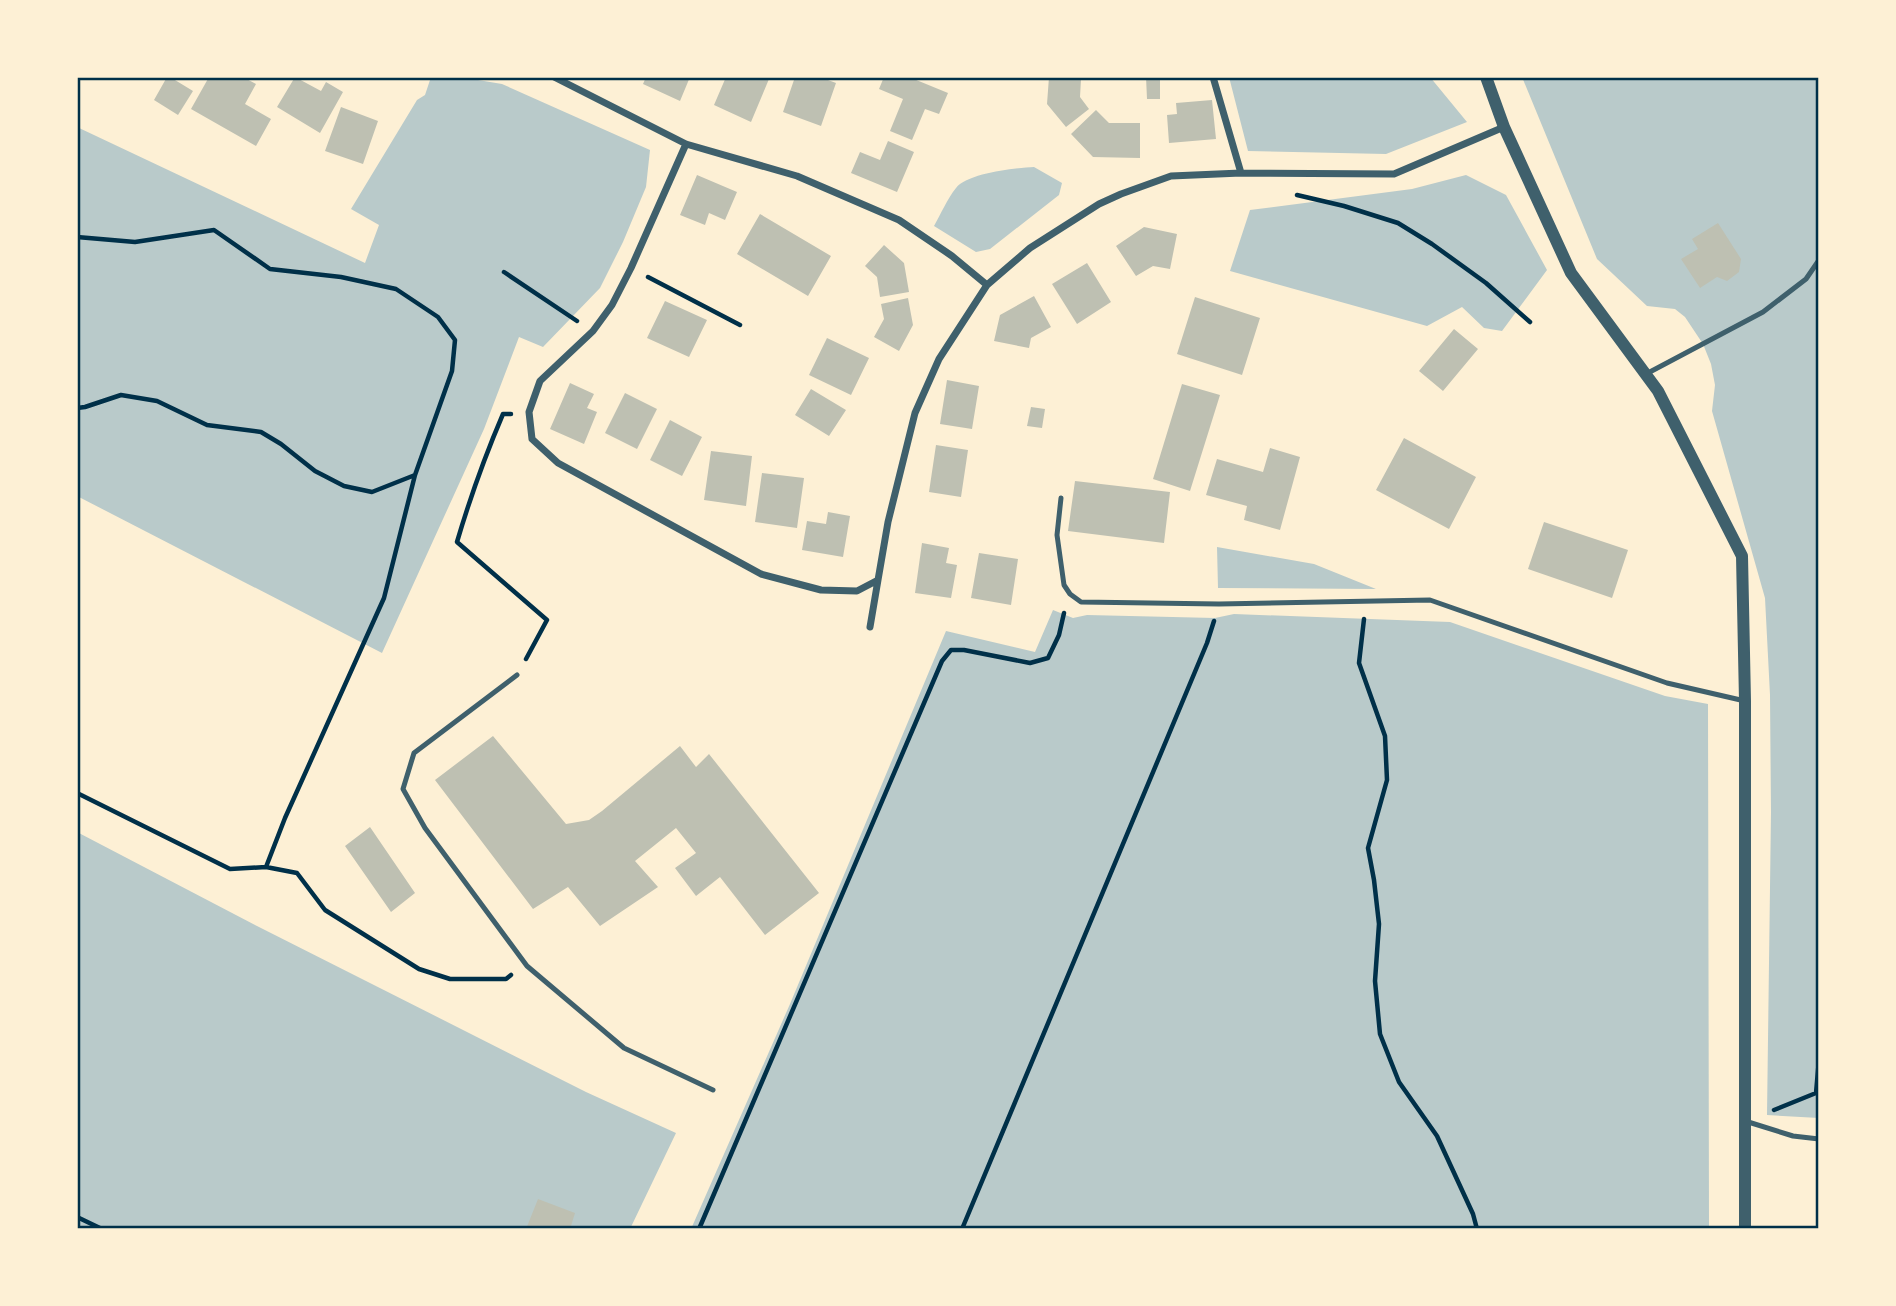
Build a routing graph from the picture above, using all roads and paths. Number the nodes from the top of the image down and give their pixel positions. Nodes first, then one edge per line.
1 (554, 77) edge
2 (1213, 77) edge
3 (1486, 77) edge
4 (1504, 127) junction
5 (686, 144) junction
6 (1241, 173) junction
7 (1288, 193) dead end
8 (77, 237) edge
9 (1819, 260) edge
10 (631, 268) junction
11 (505, 272) dead end
12 (987, 285) junction
13 (1530, 322) dead end
14 (740, 325) dead end
15 (593, 331) junction
16 (1646, 374) junction
17 (77, 408) edge
18 (529, 412) junction
19 (415, 475) junction
20 (1061, 498) dead end
21 (878, 580) junction
22 (1070, 594) junction
23 (1219, 604) junction
24 (1364, 620) dead end
25 (870, 627) dead end
26 (517, 675) joint
27 (1745, 701) junction
28 (77, 793) edge
29 (266, 867) junction
30 (527, 965) junction
31 (1819, 1059) edge
32 (713, 1090) dead end
33 (1745, 1121) junction
34 (1819, 1139) edge
35 (77, 1217) edge
36 (102, 1229) edge
37 (699, 1229) edge
38 (962, 1229) edge
39 (1477, 1229) edge
40 (1745, 1229) edge

1 - 5 street
2 - 6 street
3 - 4 street
4 - 6 street
4 - 16 street
5 - 10 street
5 - 12 street
6 - 12 street
7 - 13 path
8 - 19 path
9 - 16 lane
10 - 14 path
10 - 15 street
11 - 15 path
12 - 21 street
15 - 18 street
16 - 27 street
17 - 19 path
18 - 21 street
18 - 26 path
19 - 29 path
20 - 22 lane
21 - 25 street
22 - 23 lane
22 - 37 path
23 - 27 lane
23 - 38 path
24 - 39 path
26 - 30 lane
27 - 33 street
28 - 29 path
29 - 30 path
30 - 32 lane
31 - 33 path
33 - 34 lane
33 - 40 street
35 - 36 path

